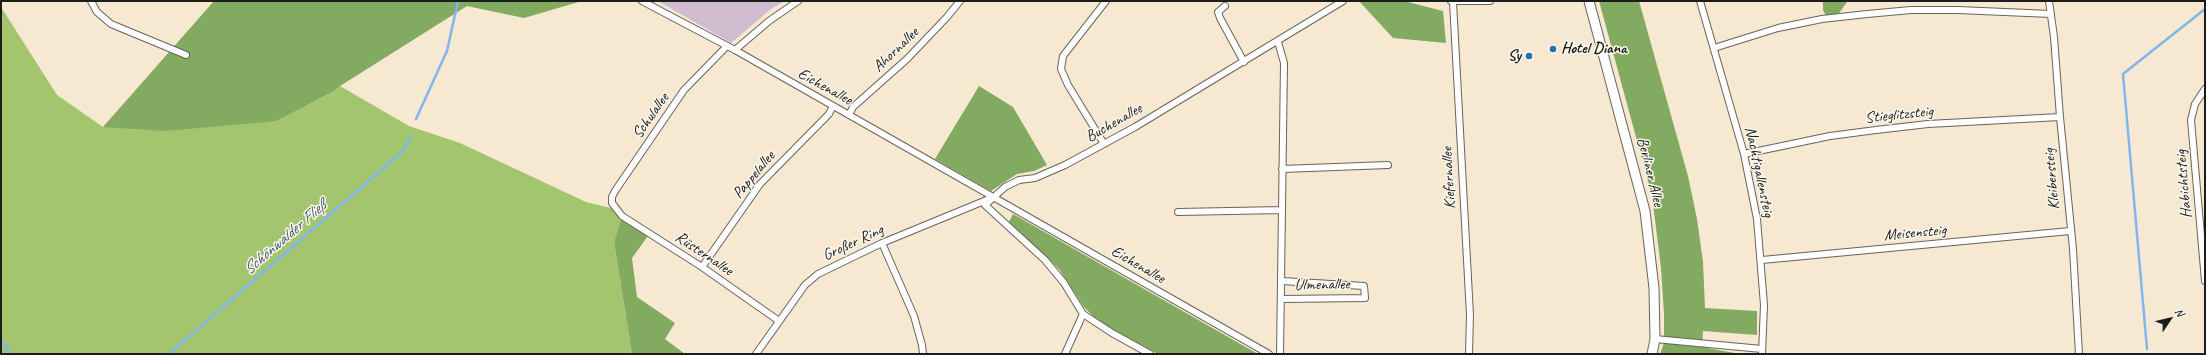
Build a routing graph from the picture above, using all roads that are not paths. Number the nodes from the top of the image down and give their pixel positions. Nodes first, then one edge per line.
1 (91, 1) edge
2 (642, 1) edge
3 (798, 1) edge
4 (960, 1) edge
5 (1106, 1) edge
6 (1343, 1) edge
7 (1452, 1) edge
8 (1490, 1) edge
9 (1589, 1) edge
10 (1700, 1) edge
11 (2049, 1) edge
12 (1225, 6) dead end
13 (2051, 14) junction
14 (1278, 42) junction
15 (727, 46) junction
16 (1714, 48) junction
17 (735, 50) junction
18 (186, 55) dead end
19 (1244, 62) junction
20 (2205, 89) edge
21 (833, 106) junction
22 (849, 115) junction
23 (2060, 117) junction
24 (1104, 144) junction
25 (1744, 154) junction
26 (1388, 165) dead end
27 (1282, 169) junction
28 (994, 198) junction
29 (615, 209) joint
30 (1282, 210) junction
31 (1178, 212) dead end
32 (2070, 231) junction
33 (882, 243) junction
34 (1762, 260) junction
35 (702, 267) junction
36 (1282, 281) junction
37 (2205, 281) edge
38 (1281, 299) junction
39 (1083, 314) junction
40 (779, 321) junction
41 (1655, 339) junction
42 (1762, 351) edge
43 (756, 354) edge
44 (923, 354) edge
45 (1065, 354) edge
46 (1150, 354) edge
47 (1269, 354) edge
48 (1280, 354) edge
49 (1469, 354) edge
50 (1652, 354) edge
51 (2080, 354) edge

1 - 18 street
2 - 15 street, Eichenallee
3 - 17 street
4 - 22 street, Ahornallee
5 - 24 street
6 - 14 street, Buchenallee
7 - 8 street
7 - 49 street, Kiefernallee
9 - 41 main road, Berliner Allee
10 - 16 street, Nachtigallensteig
11 - 13 street, Kleibersteig
12 - 19 street
13 - 16 street
13 - 23 street, Kleibersteig
14 - 19 street, Buchenallee
14 - 27 street, Ulmenallee
15 - 17 street, Eichenallee
15 - 29 street, Schulallee
16 - 25 street, Nachtigallensteig
17 - 21 street, Eichenallee
19 - 24 street, Buchenallee
20 - 37 street, Habichtsteig
21 - 22 street, Eichenallee
21 - 35 street, Pappelallee
22 - 28 street, Eichenallee
23 - 25 street, Stieglitzsteig
23 - 32 street, Kleibersteig
24 - 28 street, Buchenallee
25 - 34 street, Nachtigallensteig
26 - 27 street
27 - 30 street, Ulmenallee
28 - 33 street, Großer Ring
28 - 39 street
28 - 47 street, Eichenallee
29 - 35 street, Rüsternallee
30 - 31 street
30 - 36 street, Ulmenallee
32 - 34 street, Meisensteig
32 - 51 street, Kleibersteig
33 - 40 street, Großer Ring
33 - 44 street
34 - 42 street, Nachtigallensteig
35 - 40 street, Rüsternallee
36 - 38 street, Ulmenallee
36 - 38 street, Ulmenallee
38 - 48 street, Ulmenallee
39 - 45 street
39 - 46 street
40 - 43 street, Großer Ring
41 - 42 street
41 - 50 main road, Berliner Allee

